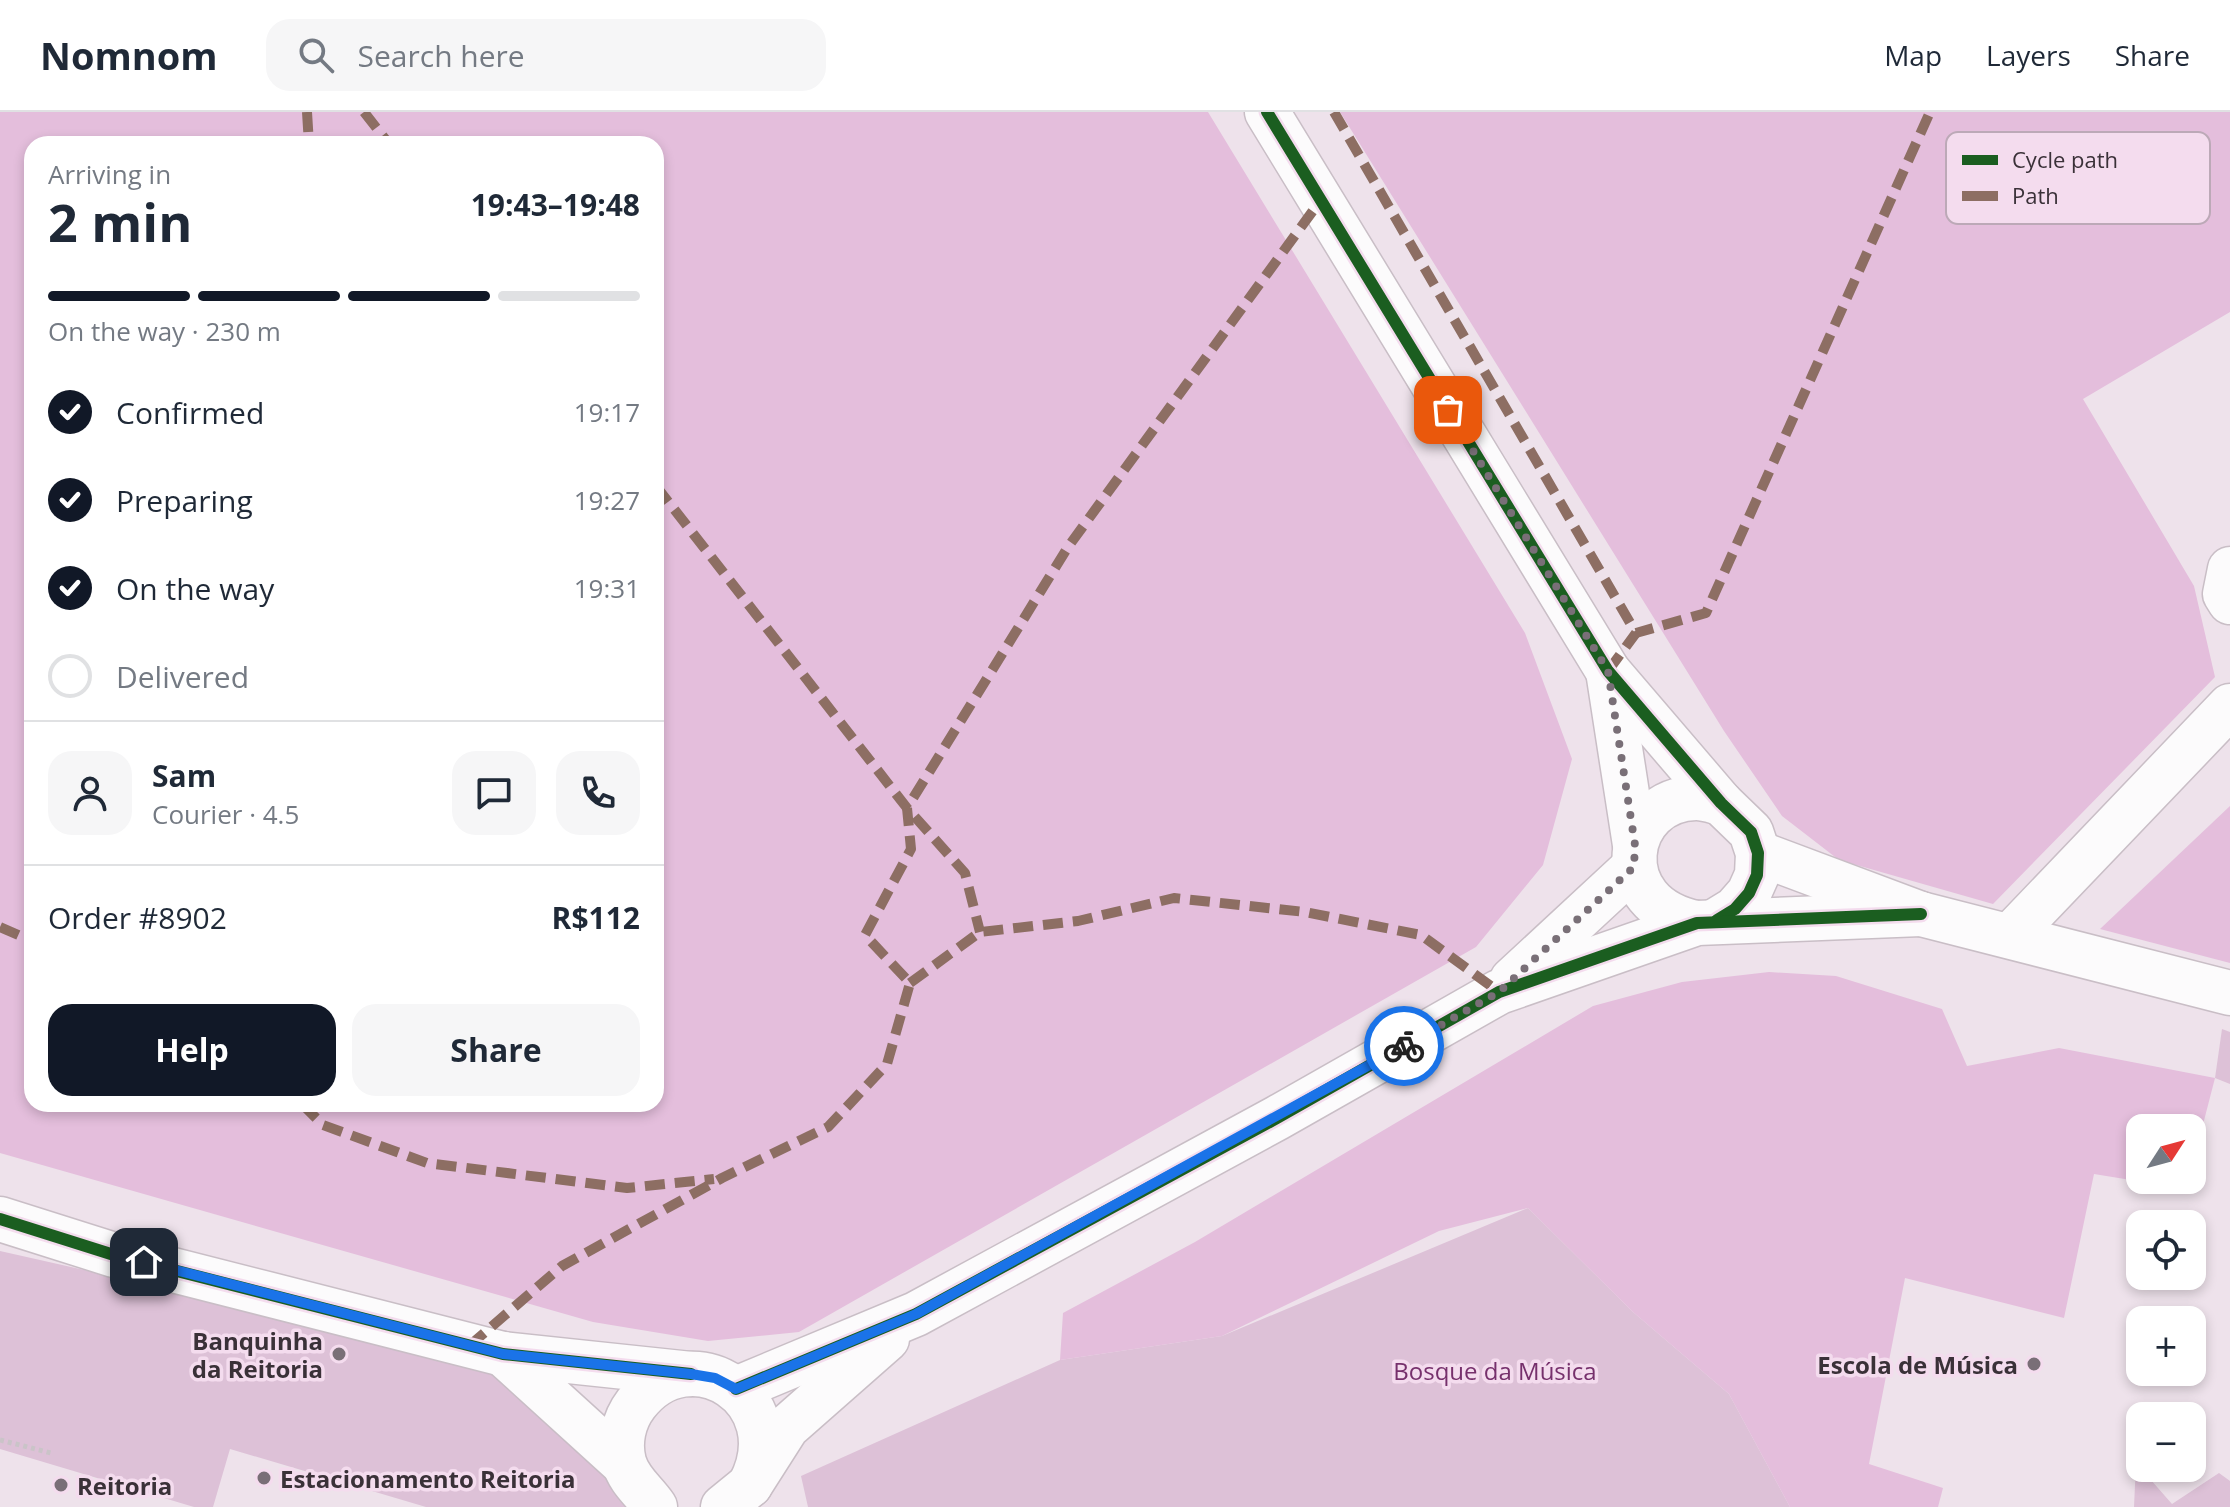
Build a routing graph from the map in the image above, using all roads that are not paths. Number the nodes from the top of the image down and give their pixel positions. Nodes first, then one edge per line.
1 (1267, 112) edge
2 (2230, 569) edge
3 (2230, 602) edge
4 (1608, 671) junction
5 (2230, 706) edge
6 (1721, 803) junction
7 (1758, 853) junction
8 (1634, 856) junction
9 (1921, 914) junction
10 (1707, 921) junction
11 (2010, 936) junction
12 (1499, 992) junction
13 (2230, 993) edge
14 (0, 1219) edge
15 (916, 1314) junction
16 (503, 1354) junction
17 (691, 1374) junction
18 (736, 1389) junction
19 (624, 1464) junction
20 (734, 1501) edge
21 (657, 1506) edge

1 - 4 street
2 - 3 street
4 - 6 street
4 - 8 street
5 - 11 street
6 - 7 street
6 - 8 street
7 - 9 street
7 - 10 street
8 - 10 street
8 - 12 street
9 - 10 street
9 - 11 street
10 - 12 street
11 - 13 street
12 - 15 street
14 - 16 street
15 - 18 street
15 - 20 street
16 - 17 street
16 - 19 street
17 - 18 street
17 - 19 street
18 - 20 street
19 - 21 street

